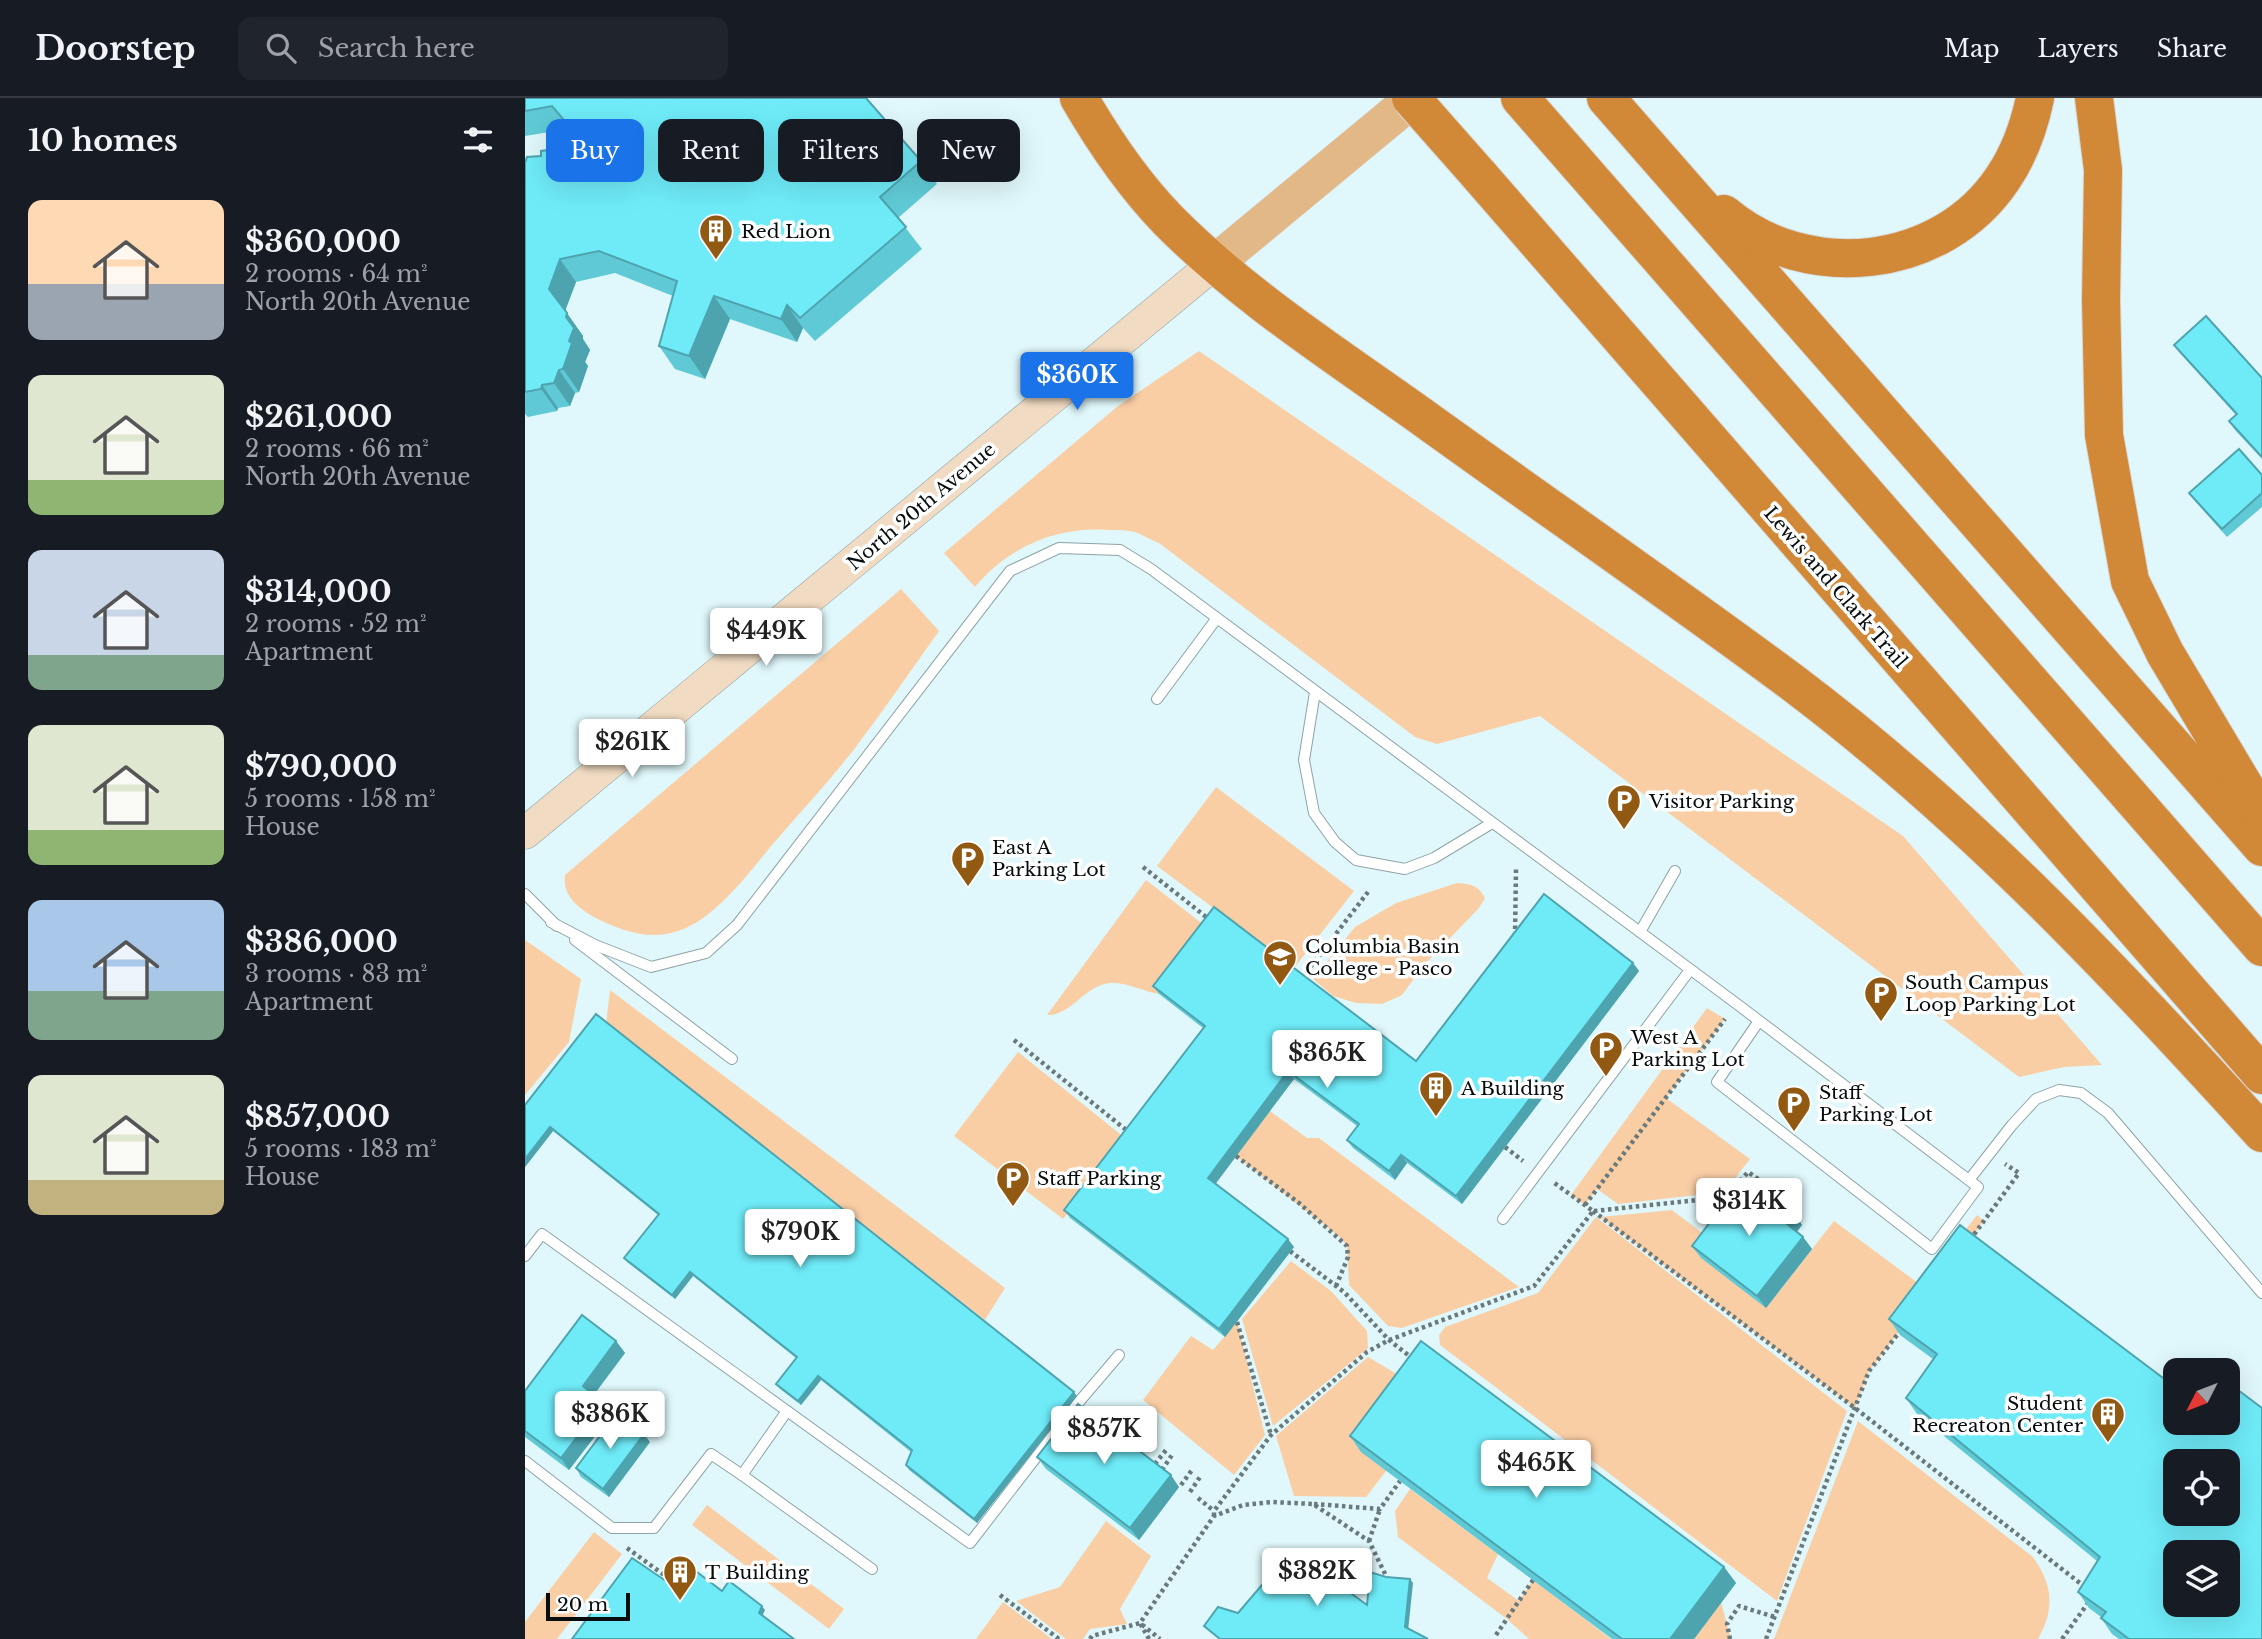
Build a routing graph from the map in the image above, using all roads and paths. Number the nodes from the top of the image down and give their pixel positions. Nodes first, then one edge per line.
1 (1079, 98) edge
2 (1413, 98) edge
3 (1607, 98) edge
4 (2035, 98) edge
5 (2094, 98) edge
6 (1530, 109) edge
7 (1215, 263) junction
8 (1217, 618) junction
9 (1315, 692) junction
10 (1157, 699) dead end
11 (2262, 816) edge
12 (1492, 823) junction
13 (525, 833) edge
14 (2262, 847) edge
15 (1143, 867) dead end
16 (1516, 869) dead end
17 (1675, 871) dead end
18 (1368, 892) dead end
19 (525, 894) edge
20 (551, 922) junction
21 (1214, 923) edge
22 (1523, 928) edge
23 (1640, 932) junction
24 (2262, 947) edge
25 (1690, 970) junction
26 (1302, 978) edge
27 (1737, 1004) junction
28 (1759, 1021) junction
29 (1014, 1040) dead end
30 (732, 1059) dead end
31 (2262, 1075) edge
32 (2262, 1133) edge
33 (1133, 1135) edge
34 (1990, 1154) junction
35 (1236, 1156) edge
36 (1969, 1180) junction
37 (1571, 1195) dead end
38 (1585, 1205) junction
39 (1593, 1211) junction
40 (1788, 1213) edge
41 (1503, 1219) dead end
42 (1968, 1242) edge
43 (1290, 1251) edge
44 (525, 1256) edge
45 (1336, 1286) junction
46 (2262, 1293) edge
47 (1237, 1322) edge
48 (1902, 1328) edge
49 (1389, 1340) junction
50 (1119, 1355) dead end
51 (1415, 1360) edge
52 (1855, 1408) junction
53 (787, 1411) junction
54 (1271, 1435) junction
55 (1166, 1450) dead end
56 (1172, 1455) dead end
57 (525, 1461) edge
58 (1155, 1464) edge
59 (1162, 1469) edge
60 (1192, 1470) dead end
61 (742, 1475) junction
62 (1200, 1477) dead end
63 (1400, 1481) edge
64 (1181, 1485) dead end
65 (1190, 1492) dead end
66 (1198, 1498) dead end
67 (1313, 1504) junction
68 (1380, 1509) junction
69 (1214, 1514) junction
70 (616, 1540) dead end
71 (1369, 1541) junction
72 (872, 1569) dead end
73 (1533, 1580) edge
74 (671, 1581) edge
75 (1389, 1581) edge
76 (1000, 1595) dead end
77 (1775, 1617) junction
78 (1140, 1623) junction
79 (1496, 1635) dead end
80 (1059, 1639) edge
81 (1090, 1639) edge
82 (1149, 1639) edge
83 (1160, 1639) edge
84 (1730, 1639) edge
85 (1766, 1639) edge
86 (2062, 1639) edge

1 - 7 highway
2 - 7 main road, North 20th Avenue
2 - 31 highway, Lewis and Clark Trail, bridge
3 - 4 highway
3 - 14 highway
5 - 11 highway
6 - 24 highway
7 - 13 main road, North 20th Avenue
7 - 32 highway
8 - 9 lane
8 - 10 lane
8 - 20 lane
9 - 12 lane
9 - 12 lane
12 - 23 lane
15 - 21 path
16 - 22 path
17 - 23 lane
18 - 26 path
19 - 20 lane
20 - 30 lane
23 - 25 lane
25 - 27 lane
25 - 41 lane
27 - 28 lane
27 - 38 path
28 - 36 lane
28 - 36 lane
29 - 33 path
34 - 36 lane
34 - 42 path
34 - 46 lane
35 - 45 path
37 - 38 path
38 - 39 path
39 - 40 path
39 - 49 path
39 - 52 path
43 - 45 path
44 - 53 lane
45 - 49 path
47 - 54 path
48 - 52 path
49 - 51 path
49 - 54 path
50 - 53 lane
52 - 77 path
52 - 86 path
53 - 61 lane
54 - 69 path
55 - 58 path
56 - 59 path
57 - 61 lane
60 - 64 path
61 - 72 lane
62 - 65 path
63 - 68 path
66 - 69 path
67 - 68 path
67 - 69 path
67 - 71 path
68 - 71 path
69 - 78 path
70 - 74 path
71 - 75 path
73 - 79 path
76 - 80 path
77 - 84 path
77 - 85 path
78 - 81 path
78 - 82 path
78 - 83 path

